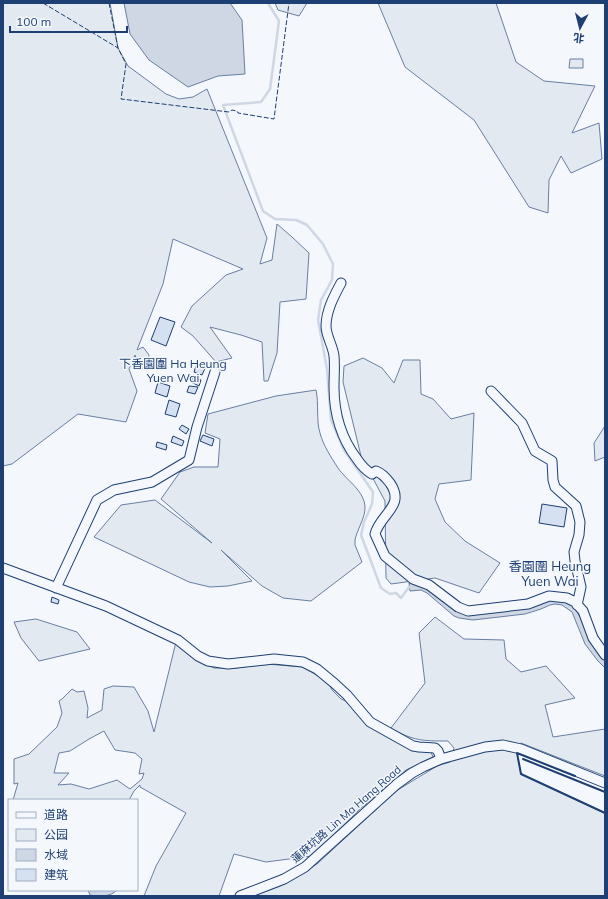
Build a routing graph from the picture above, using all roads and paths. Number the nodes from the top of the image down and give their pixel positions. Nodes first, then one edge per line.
1 (341, 283) dead end
2 (215, 372) dead end
3 (490, 392) dead end
4 (3, 568) edge
5 (56, 588) junction
6 (577, 604) junction
7 (605, 655) edge
8 (441, 759) junction
9 (605, 783) edge
10 (240, 896) edge

1 - 6 street
2 - 5 street
3 - 6 street
4 - 5 street
5 - 8 street
6 - 7 street
8 - 9 street, 蓮麻坑路 Lin Ma Hang Road
8 - 10 street, 蓮麻坑路 Lin Ma Hang Road

